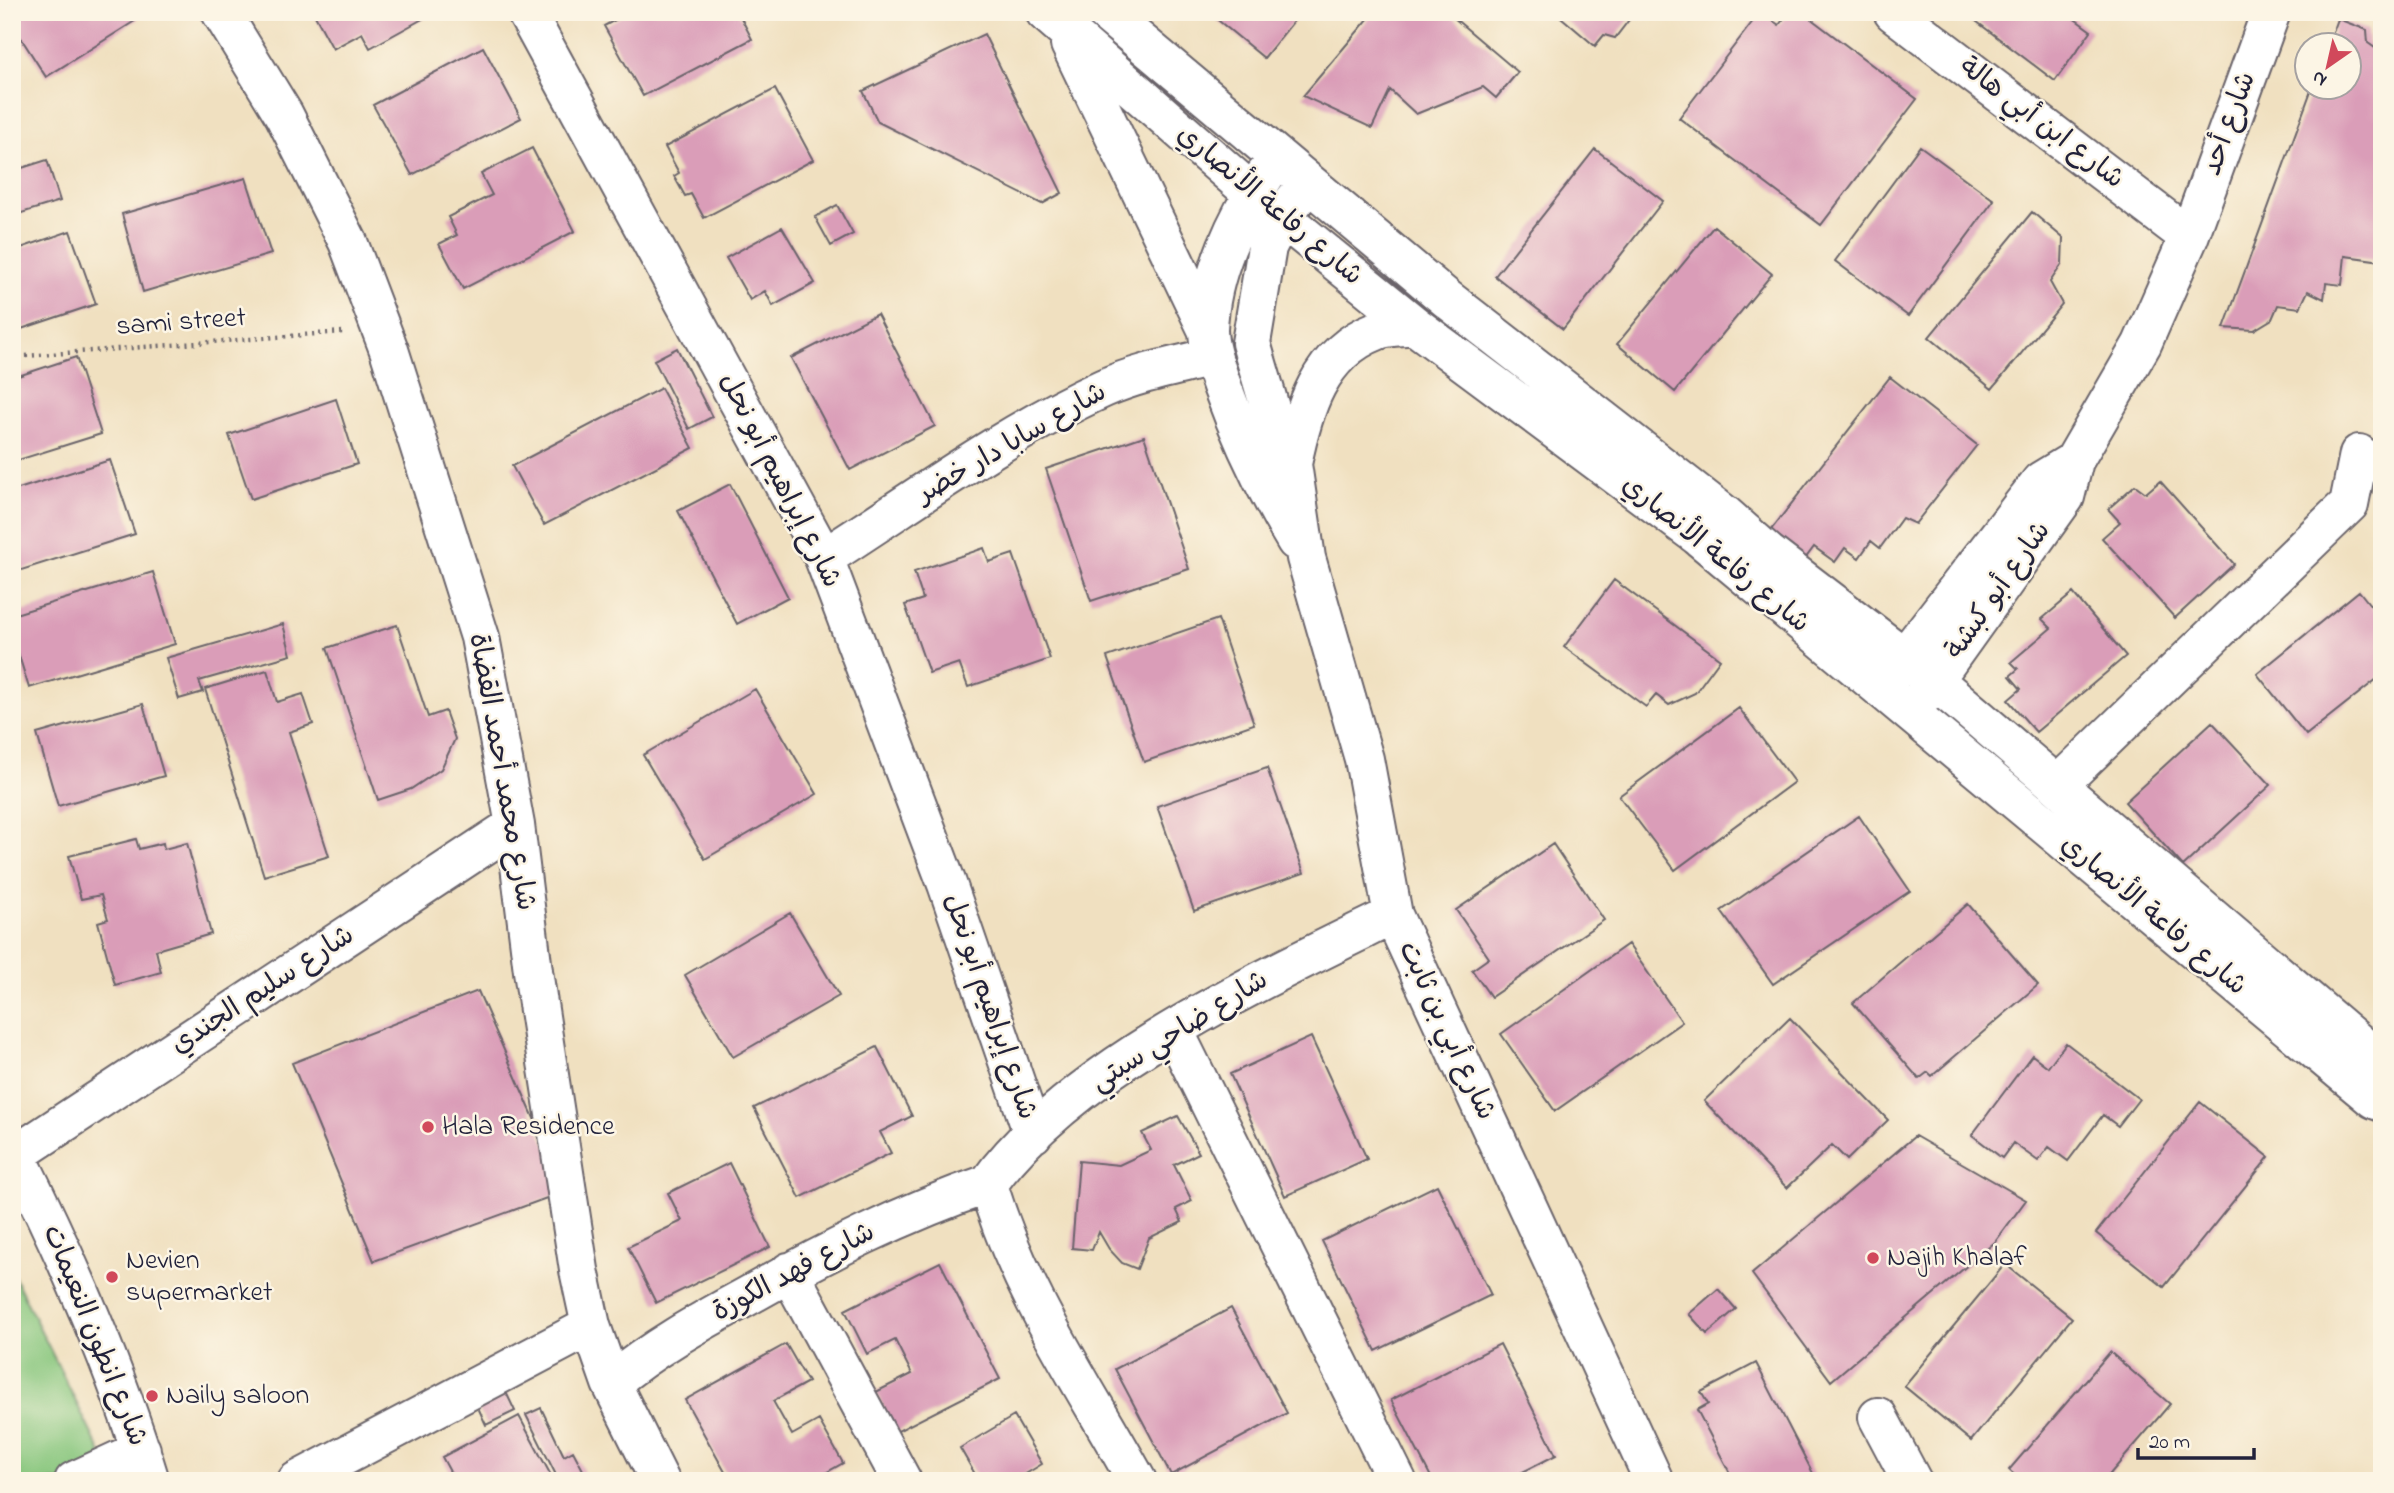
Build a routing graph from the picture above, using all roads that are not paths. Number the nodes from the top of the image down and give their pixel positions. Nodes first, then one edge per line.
1 (221, 12) edge
2 (526, 12) edge
3 (1105, 12) edge
4 (1893, 12) edge
5 (2271, 12) edge
6 (1053, 19) edge
7 (1277, 158) junction
8 (1308, 183) junction
9 (1267, 205) junction
10 (2189, 237) junction
11 (1414, 325) junction
12 (1210, 344) junction
13 (2359, 454) dead end
14 (2074, 461) junction
15 (1292, 464) junction
16 (824, 558) junction
17 (1306, 558) junction
18 (1906, 657) junction
19 (1935, 681) junction
20 (1879, 690) junction
21 (1909, 714) junction
22 (2057, 785) junction
23 (515, 825) junction
24 (1392, 915) junction
25 (1174, 1031) junction
26 (2382, 1062) edge
27 (2382, 1102) edge
28 (1033, 1134) junction
29 (14, 1156) edge
30 (988, 1184) junction
31 (789, 1272) junction
32 (591, 1326) junction
33 (611, 1383) junction
34 (1878, 1417) dead end
35 (145, 1465) edge
36 (74, 1481) edge
37 (297, 1481) edge
38 (660, 1481) edge
39 (902, 1481) edge
40 (1137, 1481) edge
41 (1396, 1481) edge
42 (1654, 1481) edge
43 (1912, 1481) edge

1 - 23 street, شارع محمد أحمد القضاة
2 - 16 street, شارع إبراهيم أبو نحل
3 - 7 street, شارع رفاعة الأنصاري
4 - 10 street, شارع ابن أبي هالة
5 - 10 street, شارع أحد
6 - 9 street, شارع رفاعة الأنصاري
6 - 12 street
7 - 8 street, شارع رفاعة الأنصاري
7 - 9 street, شارع أبي بن ثابت
8 - 9 street, شارع أبي بن ثابت
8 - 18 street, شارع رفاعة الأنصاري
9 - 11 street, شارع رفاعة الأنصاري
9 - 12 street, شارع أبي بن ثابت
9 - 15 street, شارع أبي بن ثابت
10 - 14 street, شارع أبو كبشة
11 - 15 street
11 - 20 street, شارع رفاعة الأنصاري
12 - 16 street, شارع سابا دار خضر
12 - 17 street, شارع أبي بن ثابت
13 - 22 street
14 - 18 street, شارع أبو كبشة
14 - 19 street, شارع أبو كبشة
15 - 17 street, شارع أبي بن ثابت
16 - 28 street, شارع إبراهيم أبو نحل
17 - 24 street, شارع أبي بن ثابت
18 - 19 street, شارع رفاعة الأنصاري
18 - 20 street, شارع أبو كبشة
19 - 21 street, شارع أبو كبشة
19 - 22 street, شارع رفاعة الأنصاري
20 - 21 street, شارع رفاعة الأنصاري
21 - 27 street, شارع رفاعة الأنصاري
22 - 26 street, شارع رفاعة الأنصاري
23 - 29 street, شارع سليم الجندي
23 - 32 street, شارع محمد أحمد القضاة
24 - 25 street, شارع ضاحي سبتي
24 - 42 street, شارع أبي بن ثابت
25 - 28 street, شارع ضاحي سبتي
25 - 41 street
28 - 30 street, شارع ضاحي سبتي
29 - 35 street, شارع انطون النعيمات
30 - 31 street, شارع فهد الكوزة
30 - 40 street
31 - 33 street, شارع فهد الكوزة
31 - 39 street
32 - 33 street, شارع محمد أحمد القضاة
32 - 37 street
33 - 38 street, شارع محمد أحمد القضاة
34 - 43 street
35 - 36 street

